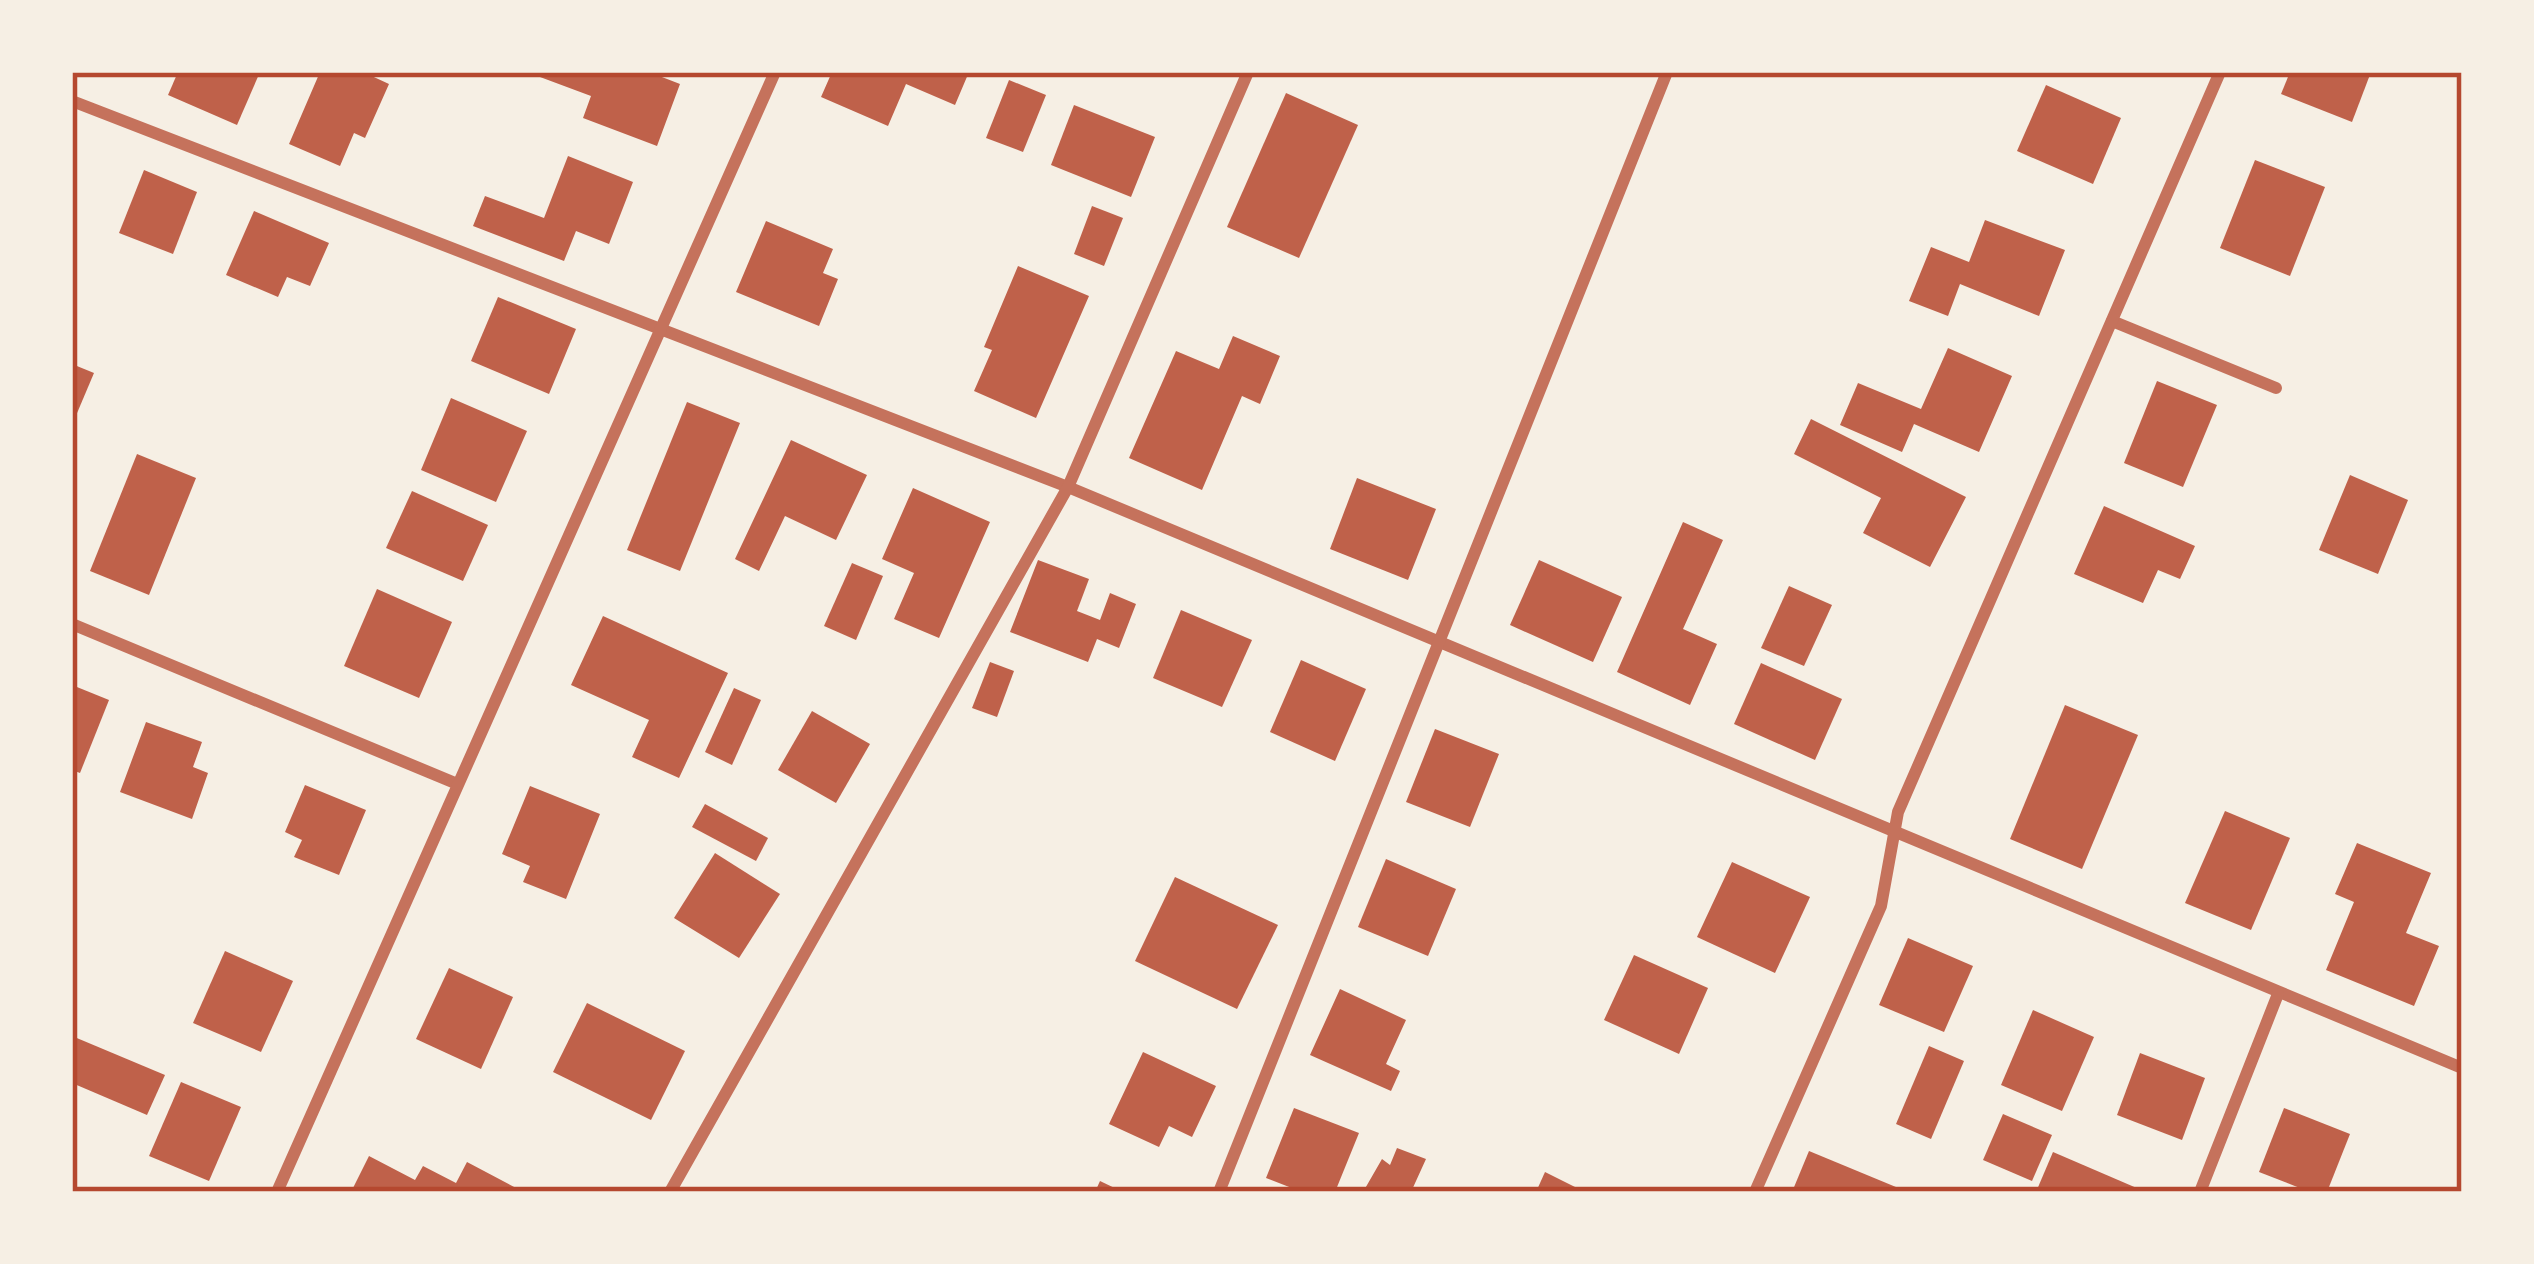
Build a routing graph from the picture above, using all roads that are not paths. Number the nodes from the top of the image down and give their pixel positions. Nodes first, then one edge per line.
1 (775, 72) edge
2 (1248, 72) edge
3 (1667, 72) edge
4 (2220, 72) edge
5 (72, 101) edge
6 (2112, 321) junction
7 (661, 327) junction
8 (2276, 388) dead end
9 (1068, 487) junction
10 (72, 624) edge
11 (1440, 643) junction
12 (455, 783) junction
13 (1897, 835) junction
14 (2278, 994) junction
15 (2462, 1068) edge
16 (277, 1192) edge
17 (670, 1192) edge
18 (1220, 1192) edge
19 (1755, 1192) edge
20 (2200, 1192) edge

1 - 7 street
2 - 9 street
3 - 11 street
4 - 6 street
5 - 7 street
6 - 8 street
6 - 13 street
7 - 9 street
7 - 12 street
9 - 11 street
9 - 17 street
10 - 12 street
11 - 13 street
11 - 18 street
12 - 16 street
13 - 14 street
13 - 19 street
14 - 15 street
14 - 20 street

